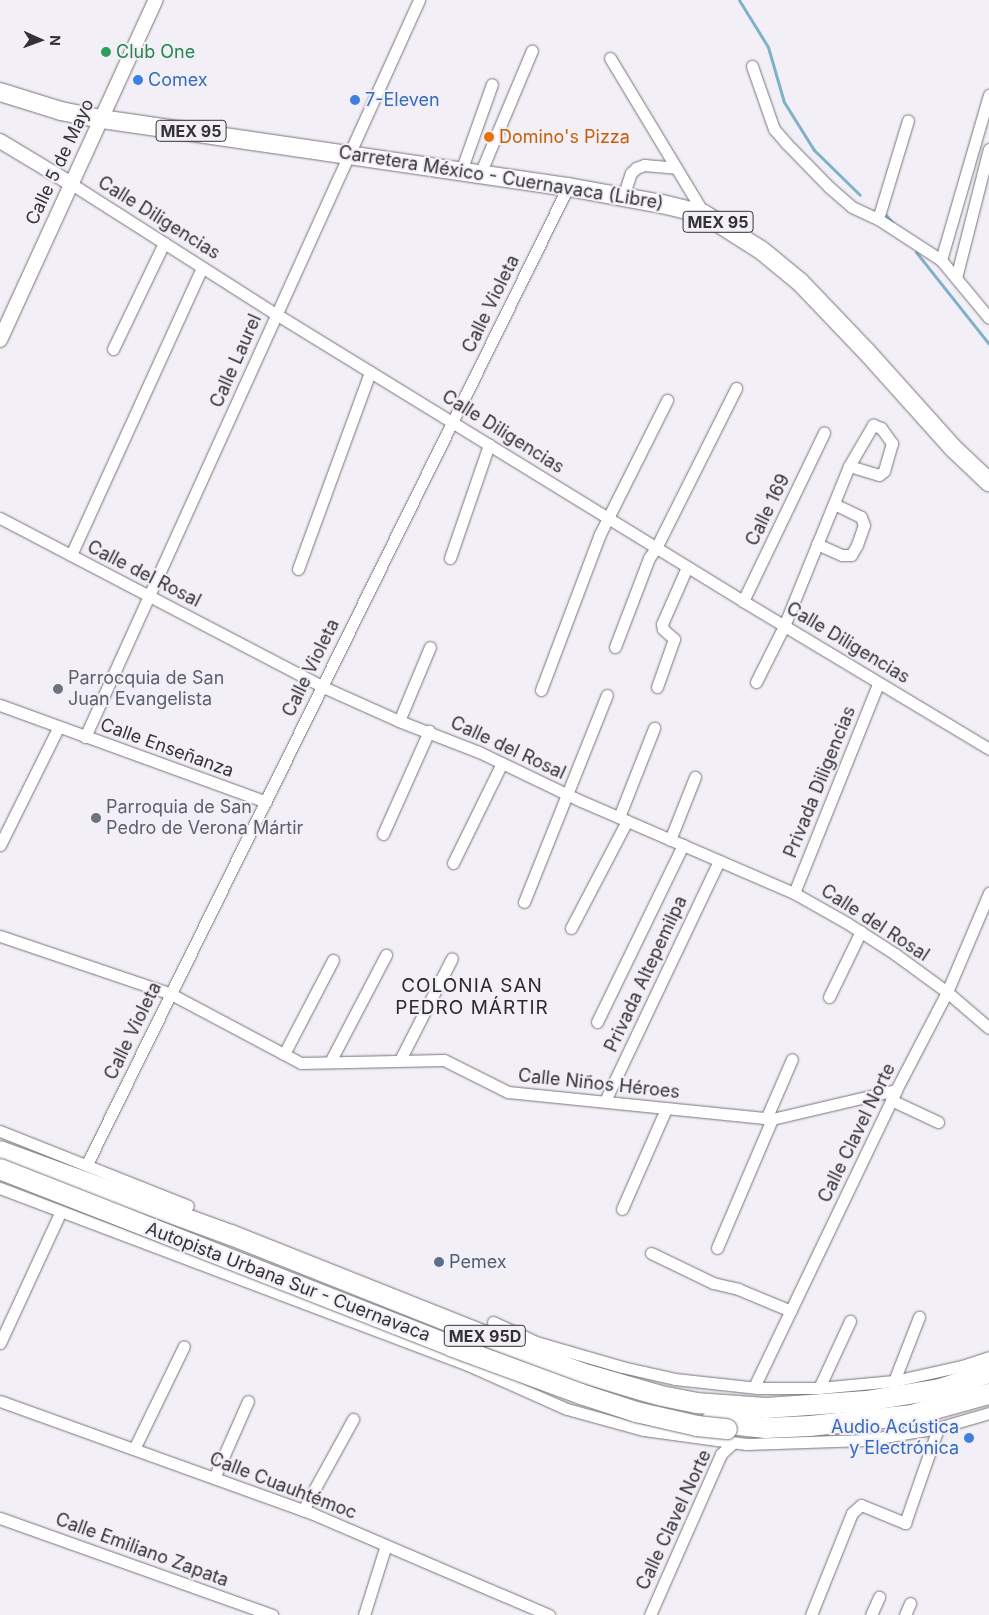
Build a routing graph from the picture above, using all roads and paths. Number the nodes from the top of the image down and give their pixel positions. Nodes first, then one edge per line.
1 (156, 0) edge
2 (419, 0) edge
3 (532, 50) dead end
4 (610, 58) dead end
5 (752, 66) dead end
6 (492, 84) dead end
7 (0, 92) edge
8 (989, 95) edge
9 (987, 109) edge
10 (101, 119) junction
11 (908, 120) dead end
12 (0, 141) edge
13 (989, 149) edge
14 (349, 153) junction
15 (969, 163) junction
16 (676, 168) junction
17 (984, 168) junction
18 (461, 171) junction
19 (480, 174) junction
20 (70, 183) junction
21 (568, 187) junction
22 (623, 197) junction
23 (956, 208) junction
24 (972, 213) junction
25 (704, 214) junction
26 (878, 219) junction
27 (164, 243) junction
28 (941, 260) junction
29 (202, 267) junction
30 (956, 278) junction
31 (276, 314) junction
32 (989, 318) edge
33 (0, 340) edge
34 (113, 349) dead end
35 (370, 372) junction
36 (736, 388) dead end
37 (667, 400) dead end
38 (452, 422) junction
39 (824, 433) dead end
40 (489, 445) junction
41 (849, 466) dead end
42 (989, 482) edge
43 (834, 504) junction
44 (0, 518) edge
45 (607, 518) junction
46 (817, 544) junction
47 (656, 548) junction
48 (71, 555) junction
49 (450, 558) dead end
50 (687, 567) junction
51 (298, 568) dead end
52 (150, 596) junction
53 (743, 602) junction
54 (784, 626) junction
55 (430, 647) dead end
56 (615, 647) dead end
57 (756, 682) dead end
58 (878, 684) junction
59 (321, 686) junction
60 (657, 687) dead end
61 (541, 690) dead end
62 (607, 695) dead end
63 (0, 705) edge
64 (400, 721) junction
65 (58, 728) junction
66 (654, 728) dead end
67 (429, 731) junction
68 (85, 738) junction
69 (989, 749) edge
70 (502, 763) junction
71 (695, 777) dead end
72 (567, 794) junction
73 (266, 802) junction
74 (623, 819) junction
75 (383, 834) dead end
76 (670, 840) junction
77 (0, 845) edge
78 (683, 845) junction
79 (719, 861) junction
80 (453, 863) dead end
81 (794, 893) junction
82 (989, 893) edge
83 (524, 902) dead end
84 (571, 928) dead end
85 (861, 931) junction
86 (0, 936) edge
87 (386, 955) dead end
88 (452, 958) dead end
89 (333, 960) dead end
90 (947, 992) junction
91 (171, 994) junction
92 (829, 997) dead end
93 (597, 1022) dead end
94 (989, 1028) edge
95 (284, 1054) junction
96 (792, 1059) dead end
97 (400, 1060) junction
98 (330, 1062) junction
99 (894, 1095) junction
100 (605, 1101) junction
101 (666, 1108) junction
102 (769, 1119) junction
103 (938, 1122) dead end
104 (0, 1131) edge
105 (0, 1151) edge
106 (0, 1162) edge
107 (87, 1164) junction
108 (0, 1170) edge
109 (0, 1188) edge
110 (188, 1206) joint
111 (622, 1209) dead end
112 (60, 1211) junction
113 (231, 1235) junction
114 (717, 1248) dead end
115 (651, 1253) dead end
116 (791, 1311) junction
117 (919, 1317) dead end
118 (492, 1322) dead end
119 (850, 1322) dead end
120 (0, 1343) edge
121 (184, 1346) dead end
122 (989, 1356) edge
123 (471, 1358) junction
124 (989, 1373) edge
125 (894, 1381) junction
126 (754, 1387) junction
127 (989, 1387) edge
128 (819, 1388) junction
129 (989, 1394) edge
130 (0, 1401) edge
131 (248, 1401) dead end
132 (989, 1402) edge
133 (989, 1413) edge
134 (353, 1418) dead end
135 (938, 1428) junction
136 (733, 1443) junction
137 (134, 1449) junction
138 (214, 1478) junction
139 (303, 1510) junction
140 (0, 1518) edge
141 (386, 1545) junction
142 (879, 1597) dead end
143 (910, 1603) dead end
144 (272, 1615) edge
145 (364, 1615) edge
146 (549, 1615) edge
147 (650, 1615) edge
148 (811, 1615) edge
149 (871, 1615) edge
150 (905, 1615) edge

1 - 10 street, Calle 5 de Mayo
2 - 14 street, Calle Laurel
3 - 19 street
4 - 16 street
5 - 26 street
6 - 18 street
7 - 10 main road, Carretera México - Cuernavaca (Libre) / MEX 95
8 - 9 street
9 - 15 street
10 - 14 main road, Carretera México - Cuernavaca (Libre) / MEX 95
10 - 20 street, Calle 5 de Mayo
11 - 26 street
12 - 20 street, Calle Diligencias
13 - 17 street
14 - 18 main road, Carretera México - Cuernavaca (Libre) / MEX 95
14 - 31 street, Calle Laurel
15 - 17 street
15 - 23 street
16 - 22 street
16 - 25 street
17 - 24 street
18 - 19 main road, Carretera México - Cuernavaca (Libre) / MEX 95
19 - 21 main road, Carretera México - Cuernavaca (Libre) / MEX 95
20 - 27 street, Calle Diligencias
20 - 33 street, Calle 5 de Mayo
21 - 22 main road, Carretera México - Cuernavaca (Libre) / MEX 95
21 - 38 street, Calle Violeta
22 - 25 main road, Carretera México - Cuernavaca (Libre) / MEX 95
23 - 24 street
23 - 28 street
24 - 30 street
25 - 42 main road, Carretera México - Cuernavaca (Libre) / MEX 95
26 - 28 street
27 - 29 street, Calle Diligencias
27 - 34 street
28 - 30 street
29 - 31 street, Calle Diligencias
29 - 48 street
30 - 32 street
31 - 35 street, Calle Diligencias
31 - 52 street, Calle Laurel
35 - 38 street, Calle Diligencias
35 - 51 street
36 - 47 street
37 - 45 street
38 - 40 street, Calle Diligencias
38 - 59 street, Calle Violeta
39 - 53 street, Calle 169
40 - 45 street, Calle Diligencias
40 - 49 street
41 - 43 street
43 - 46 street
43 - 46 street
44 - 48 street, Calle del Rosal
45 - 47 street, Calle Diligencias
45 - 61 street
46 - 54 street
47 - 50 street, Calle Diligencias
47 - 56 street
48 - 52 street, Calle del Rosal
50 - 53 street, Calle Diligencias
50 - 60 street
52 - 59 street, Calle del Rosal
52 - 68 street, Calle Laurel
53 - 54 street, Calle Diligencias
54 - 57 street
54 - 58 street, Calle Diligencias
55 - 64 street
58 - 69 street, Calle Diligencias
58 - 81 street, Privada Diligencias
59 - 64 street, Calle del Rosal
59 - 73 street, Calle Violeta
62 - 72 street
63 - 65 street, Calle Enseñanza
64 - 67 street, Calle del Rosal
65 - 68 street, Calle Enseñanza
65 - 77 street
66 - 74 street
67 - 70 street, Calle del Rosal
67 - 75 street
68 - 73 street, Calle Enseñanza
70 - 72 street, Calle del Rosal
70 - 80 street
71 - 76 street
72 - 74 street, Calle del Rosal
72 - 83 street
73 - 91 street, Calle Violeta
74 - 76 street, Calle del Rosal
74 - 84 street
76 - 78 street, Calle del Rosal
78 - 79 street, Calle del Rosal
78 - 93 street
79 - 81 street, Calle del Rosal
79 - 100 street, Privada Altepemilpa
81 - 85 street, Calle del Rosal
82 - 90 street, Calle Clavel Norte
85 - 90 street, Calle del Rosal
85 - 92 street
86 - 91 street, Calle Niños Héroes
87 - 98 street
88 - 97 street
89 - 95 street
90 - 94 street, Calle del Rosal
90 - 99 street, Calle Clavel Norte
91 - 95 street, Calle Niños Héroes
91 - 107 street, Calle Violeta
95 - 98 street, Calle Niños Héroes
96 - 102 street
97 - 98 street, Calle Niños Héroes
97 - 100 street, Calle Niños Héroes
99 - 102 street, Calle Niños Héroes
99 - 103 street
99 - 116 street, Calle Clavel Norte
100 - 101 street, Calle Niños Héroes
101 - 102 street, Calle Niños Héroes
101 - 111 street
102 - 114 street
104 - 107 street
105 - 113 highway, MEX 95D
106 - 127 highway, Autopista Urbana Sur - Cuernavaca
107 - 110 street
108 - 123 highway, MEX 95D
108 - 132 highway, Autopista Urbana Sur - Cuernavaca, bridge
109 - 112 street
110 - 113 highway
112 - 120 street
112 - 123 street
113 - 124 highway, MEX 95D
115 - 116 street
116 - 126 street, Calle Clavel Norte
117 - 125 street
118 - 126 street
119 - 128 street
121 - 137 street
122 - 125 street
123 - 129 highway, MEX 95D
123 - 136 street
125 - 128 street
126 - 128 street
130 - 137 street, Calle Cuauhtémoc
131 - 138 street
133 - 135 street
134 - 139 street
135 - 136 street
135 - 148 street
136 - 147 street, Calle Clavel Norte
137 - 138 street, Calle Cuauhtémoc
138 - 139 street, Calle Cuauhtémoc
139 - 141 street, Calle Cuauhtémoc
140 - 144 street, Calle Emiliano Zapata
141 - 145 street
141 - 146 street, Calle Cuauhtémoc
142 - 149 street
143 - 150 street

